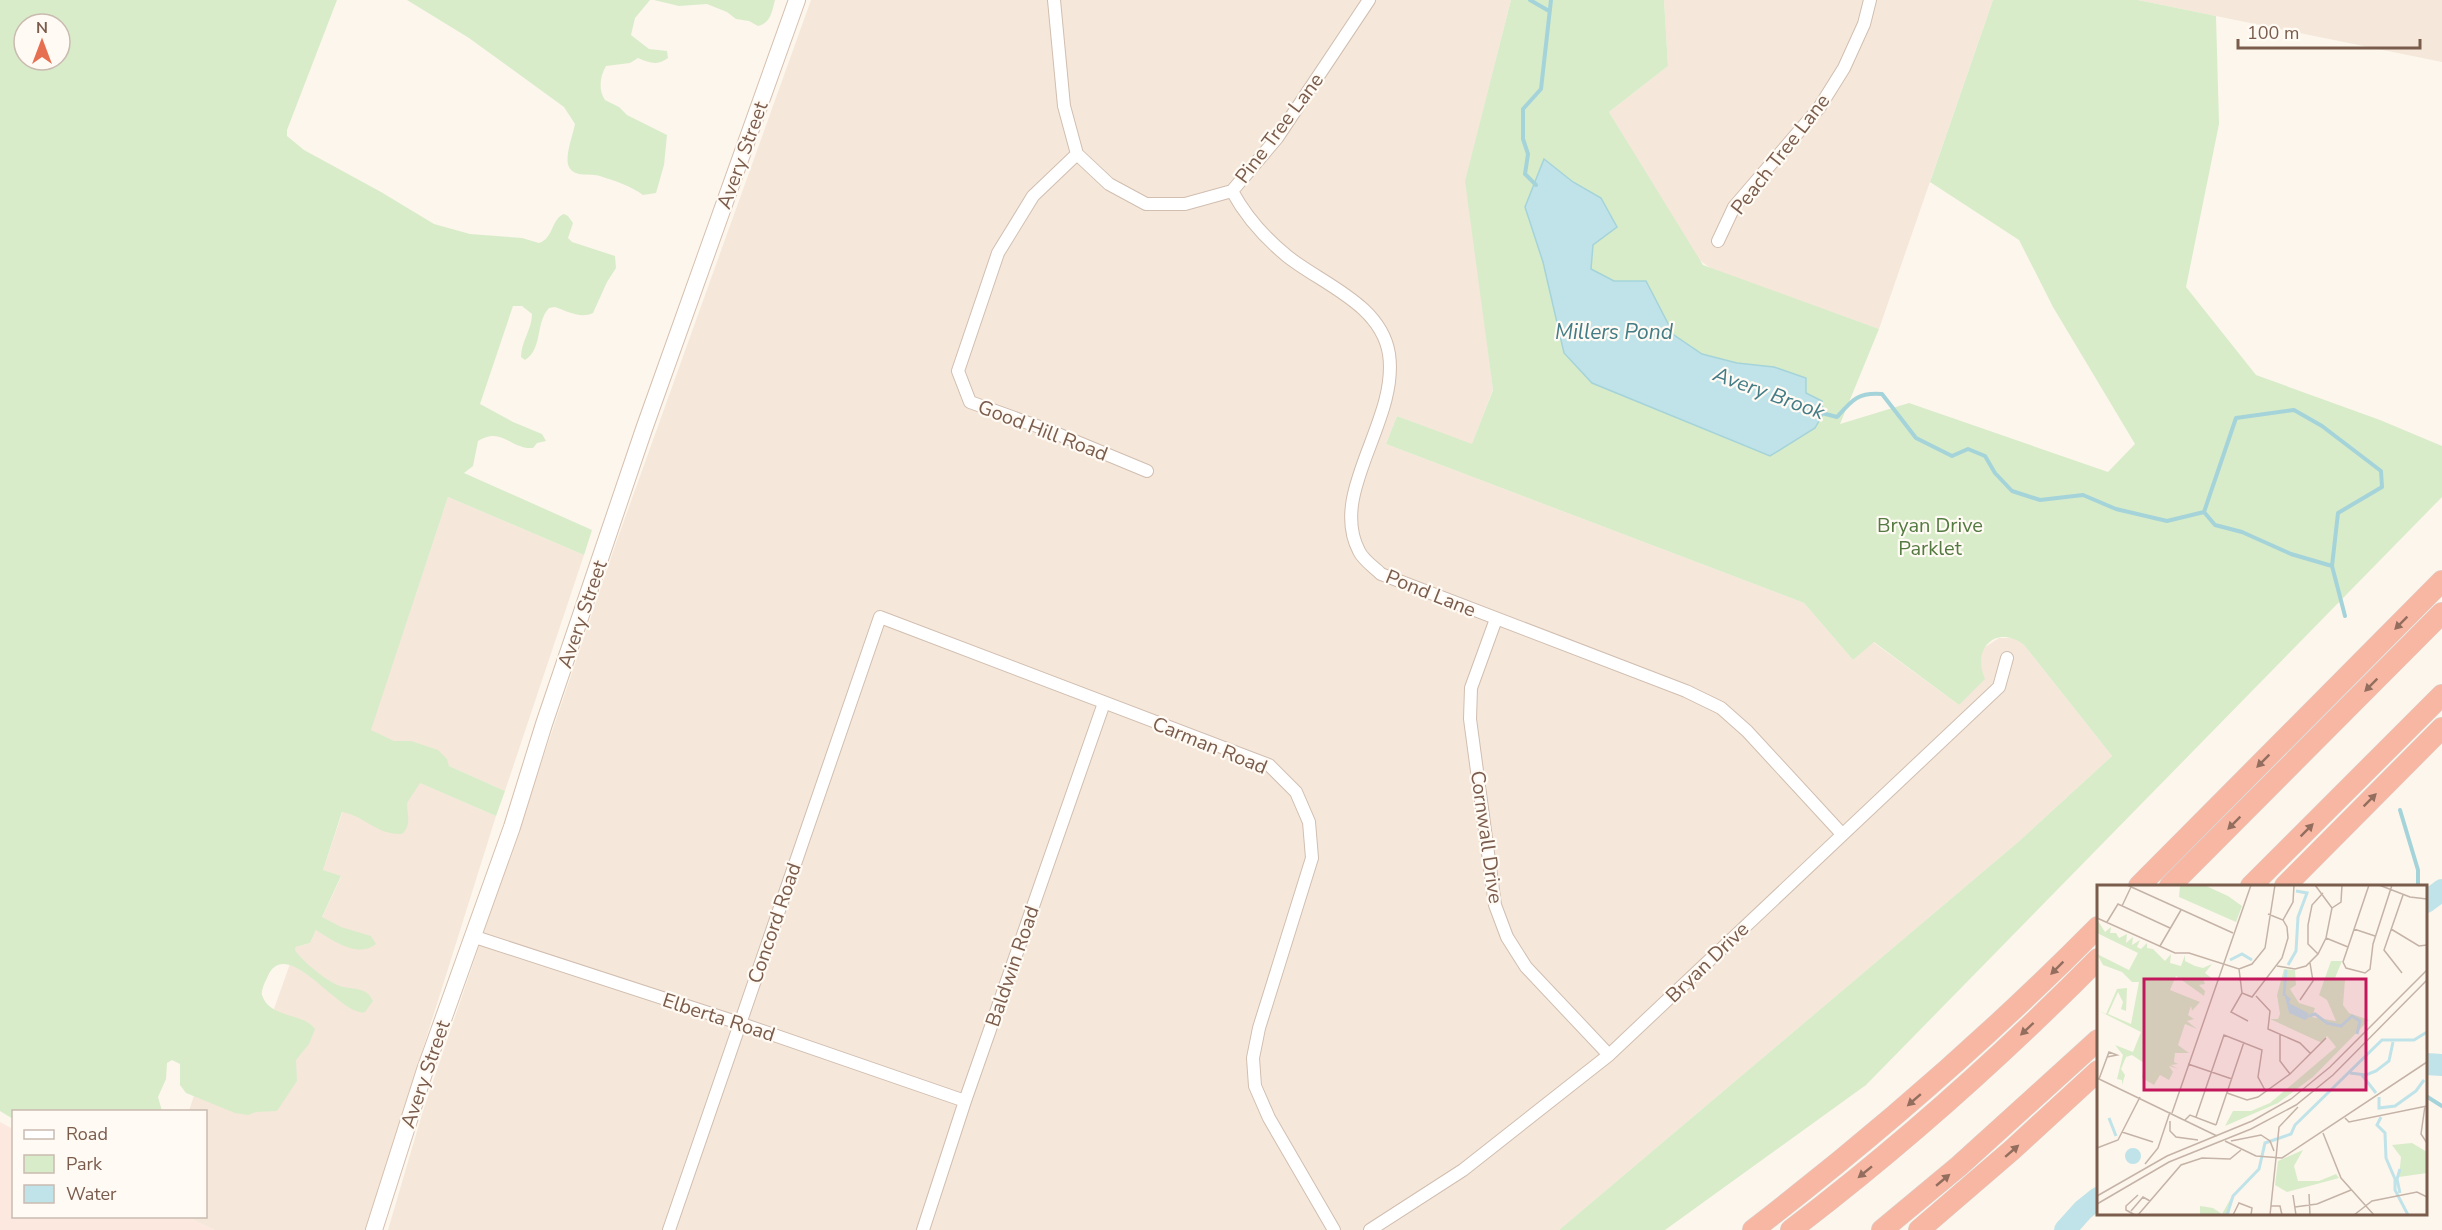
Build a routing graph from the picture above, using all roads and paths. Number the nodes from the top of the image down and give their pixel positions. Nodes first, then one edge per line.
1 (797, 0) edge
2 (1054, 0) edge
3 (1369, 0) edge
4 (1870, 0) edge
5 (1077, 154) junction
6 (1232, 190) junction
7 (1718, 241) dead end
8 (1147, 471) dead end
9 (2442, 581) edge
10 (2442, 613) edge
11 (880, 617) joint
12 (1496, 619) junction
13 (2007, 658) dead end
14 (2442, 695) edge
15 (1104, 703) junction
16 (2442, 728) edge
17 (1842, 834) junction
18 (2140, 885) edge
19 (2171, 885) edge
20 (2253, 885) edge
21 (2286, 885) edge
22 (2097, 928) edge
23 (472, 936) junction
24 (2097, 960) edge
25 (739, 1023) junction
26 (2097, 1041) edge
27 (1610, 1055) junction
28 (2097, 1072) edge
29 (965, 1101) junction
30 (374, 1230) edge
31 (669, 1230) edge
32 (923, 1230) edge
33 (1334, 1230) edge
34 (1370, 1230) edge
35 (1753, 1230) edge
36 (1791, 1230) edge
37 (1882, 1230) edge
38 (1919, 1230) edge

1 - 23 main road, Avery Street
2 - 5 street
3 - 6 street, Pine Tree Lane
4 - 7 street, Peach Tree Lane
5 - 6 street, Pine Tree Lane
5 - 8 street, Good Hill Road
6 - 12 street, Pond Lane
9 -> 18 highway
10 -> 19 highway
11 - 15 street, Carman Road
11 - 25 street, Concord Road
12 - 17 street, Pond Lane
12 - 27 street, Cornwall Drive
13 - 17 street, Bryan Drive
20 -> 14 highway
15 - 29 street, Baldwin Road
15 - 33 street, Carman Road
21 -> 16 highway
17 - 27 street, Bryan Drive
22 -> 35 highway
23 - 25 street, Elberta Road
23 - 30 main road, Avery Street
24 -> 36 highway
25 - 29 street, Elberta Road
25 - 31 street, Concord Road
37 -> 26 highway
27 - 34 street, Bryan Drive
38 -> 28 highway
29 - 32 street, Baldwin Road

